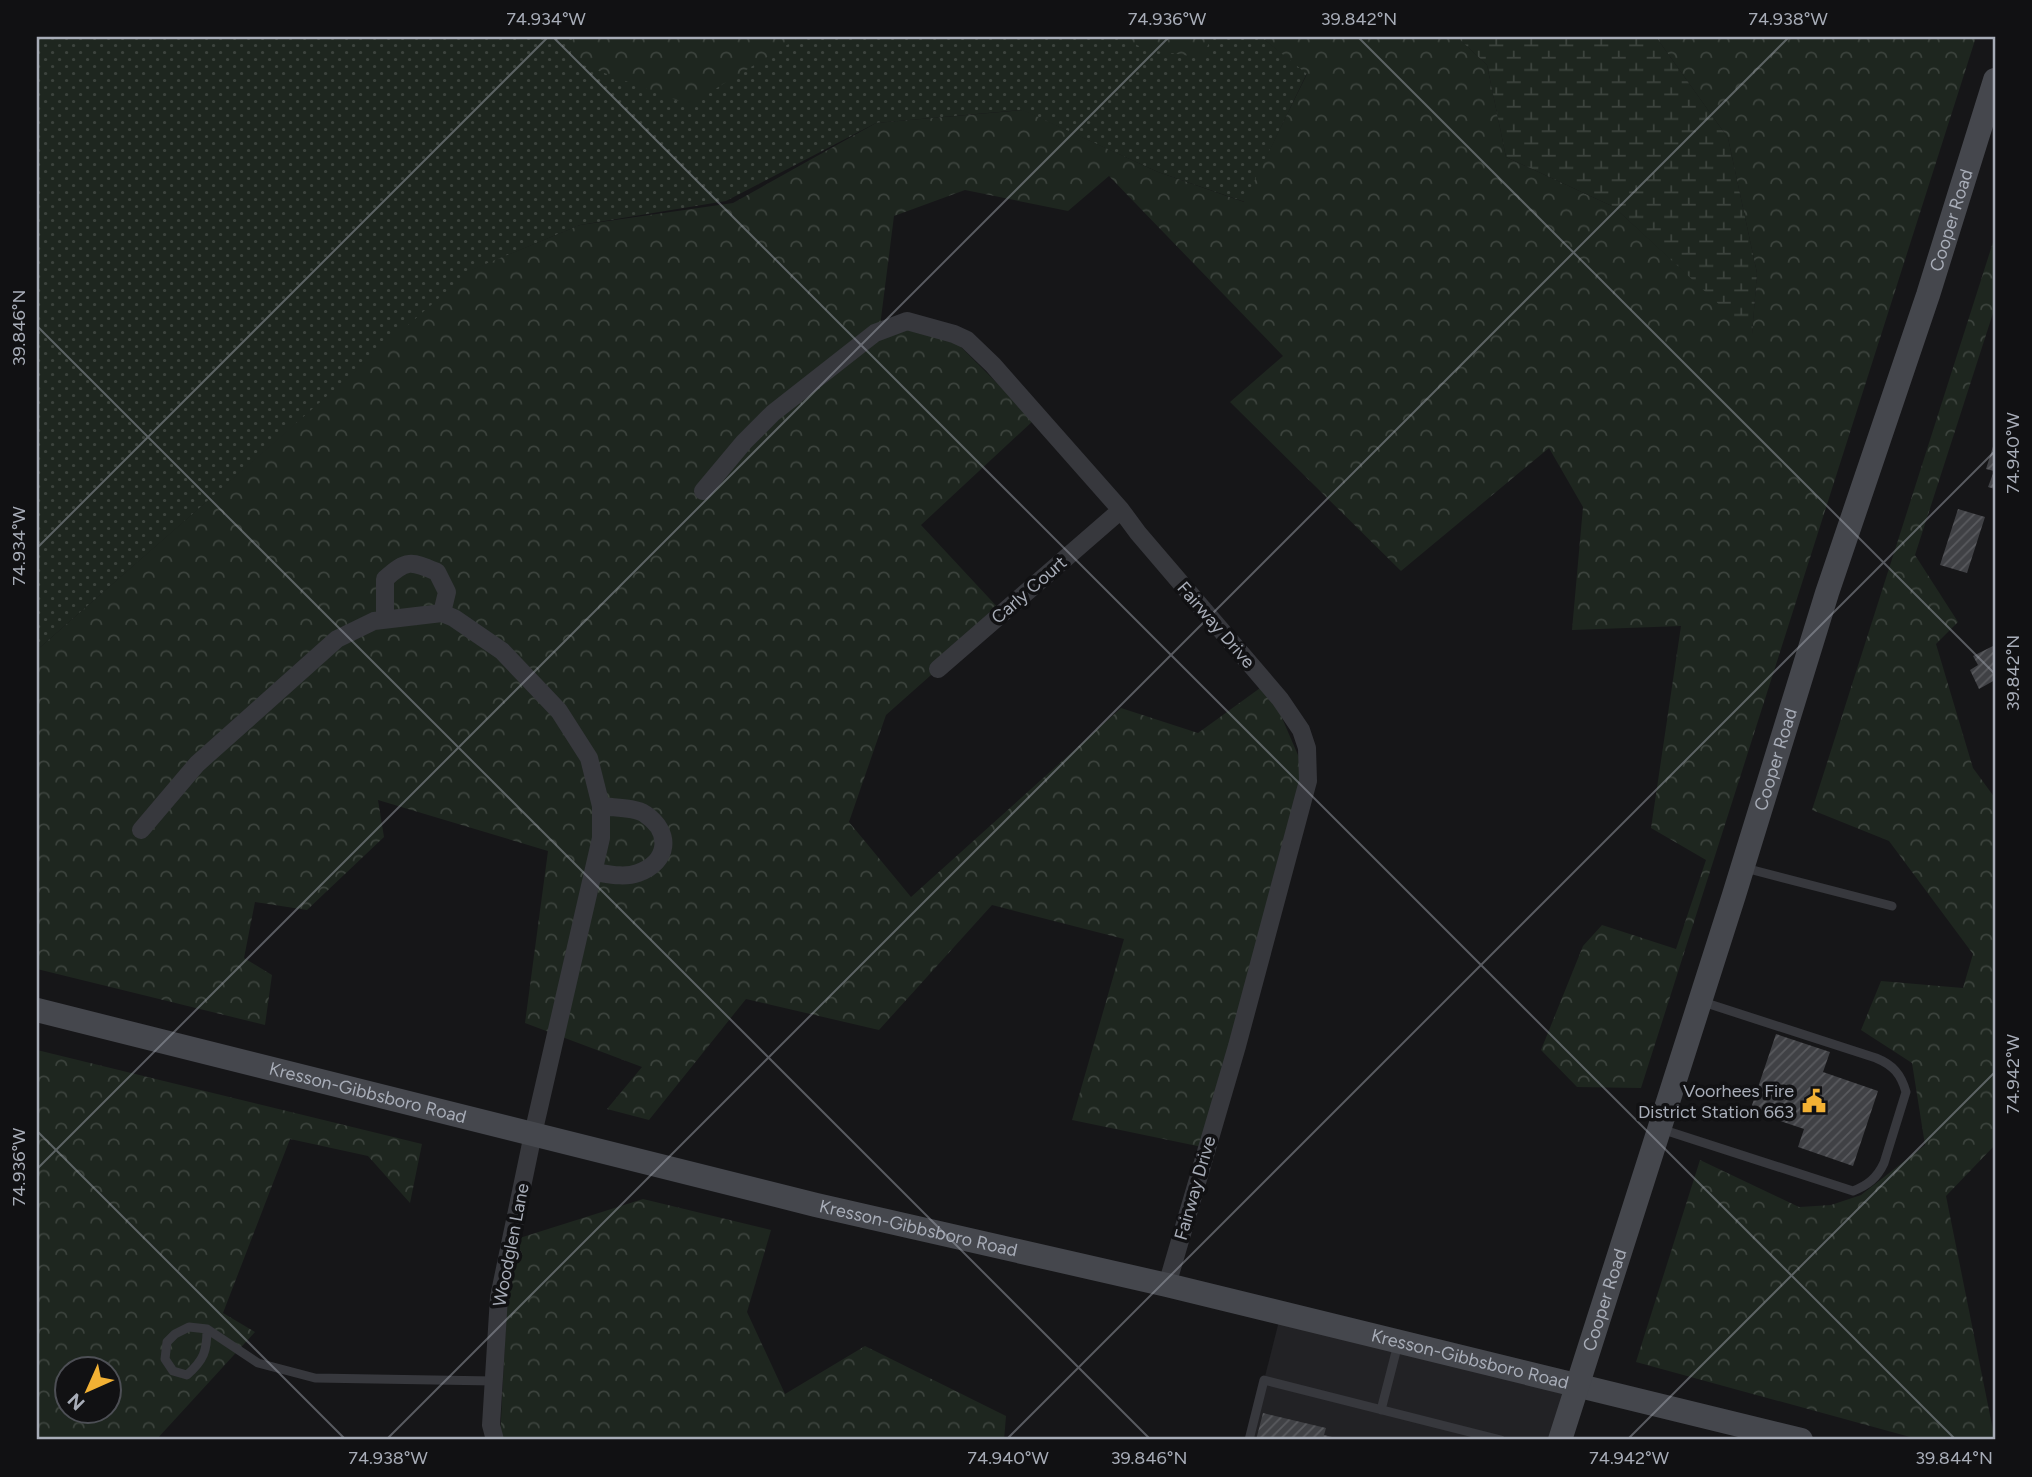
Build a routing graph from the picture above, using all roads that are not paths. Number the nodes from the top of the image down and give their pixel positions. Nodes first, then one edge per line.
1 (1995, 80) edge
2 (702, 491) dead end
3 (1121, 510) junction
4 (442, 613) junction
5 (385, 619) junction
6 (938, 669) dead end
7 (601, 806) junction
8 (141, 830) dead end
9 (1743, 867) junction
10 (594, 872) junction
11 (1892, 906) dead end
12 (1700, 1001) junction
13 (37, 1010) edge
14 (1660, 1129) junction
15 (533, 1134) junction
16 (1167, 1285) junction
17 (207, 1329) junction
18 (1398, 1341) junction
19 (494, 1381) junction
20 (1578, 1385) junction
21 (1381, 1410) junction
22 (495, 1440) edge
23 (1248, 1440) edge
24 (1501, 1440) edge
25 (1560, 1440) edge
26 (1801, 1440) edge

1 - 9 street, Cooper Road
2 - 3 street, Fairway Drive
3 - 6 street, Carly Court
3 - 16 street, Fairway Drive
4 - 5 street
4 - 5 street
4 - 7 street, Woodglen Lane
5 - 8 street
7 - 10 street, Woodglen Lane
7 - 10 street
9 - 11 lane
9 - 12 street, Cooper Road
10 - 15 street, Woodglen Lane
12 - 14 street, Cooper Road
12 - 14 lane
13 - 15 street, Kresson-Gibbsboro Road
14 - 20 street, Cooper Road
15 - 16 street, Kresson-Gibbsboro Road
15 - 19 street, Woodglen Lane
16 - 18 street, Kresson-Gibbsboro Road
17 - 17 lane
17 - 19 lane
18 - 20 street, Kresson-Gibbsboro Road
18 - 21 lane
19 - 22 street, Woodglen Lane
20 - 25 street, Cooper Road
20 - 26 street, Kresson-Gibbsboro Road
21 - 23 lane
21 - 24 lane

